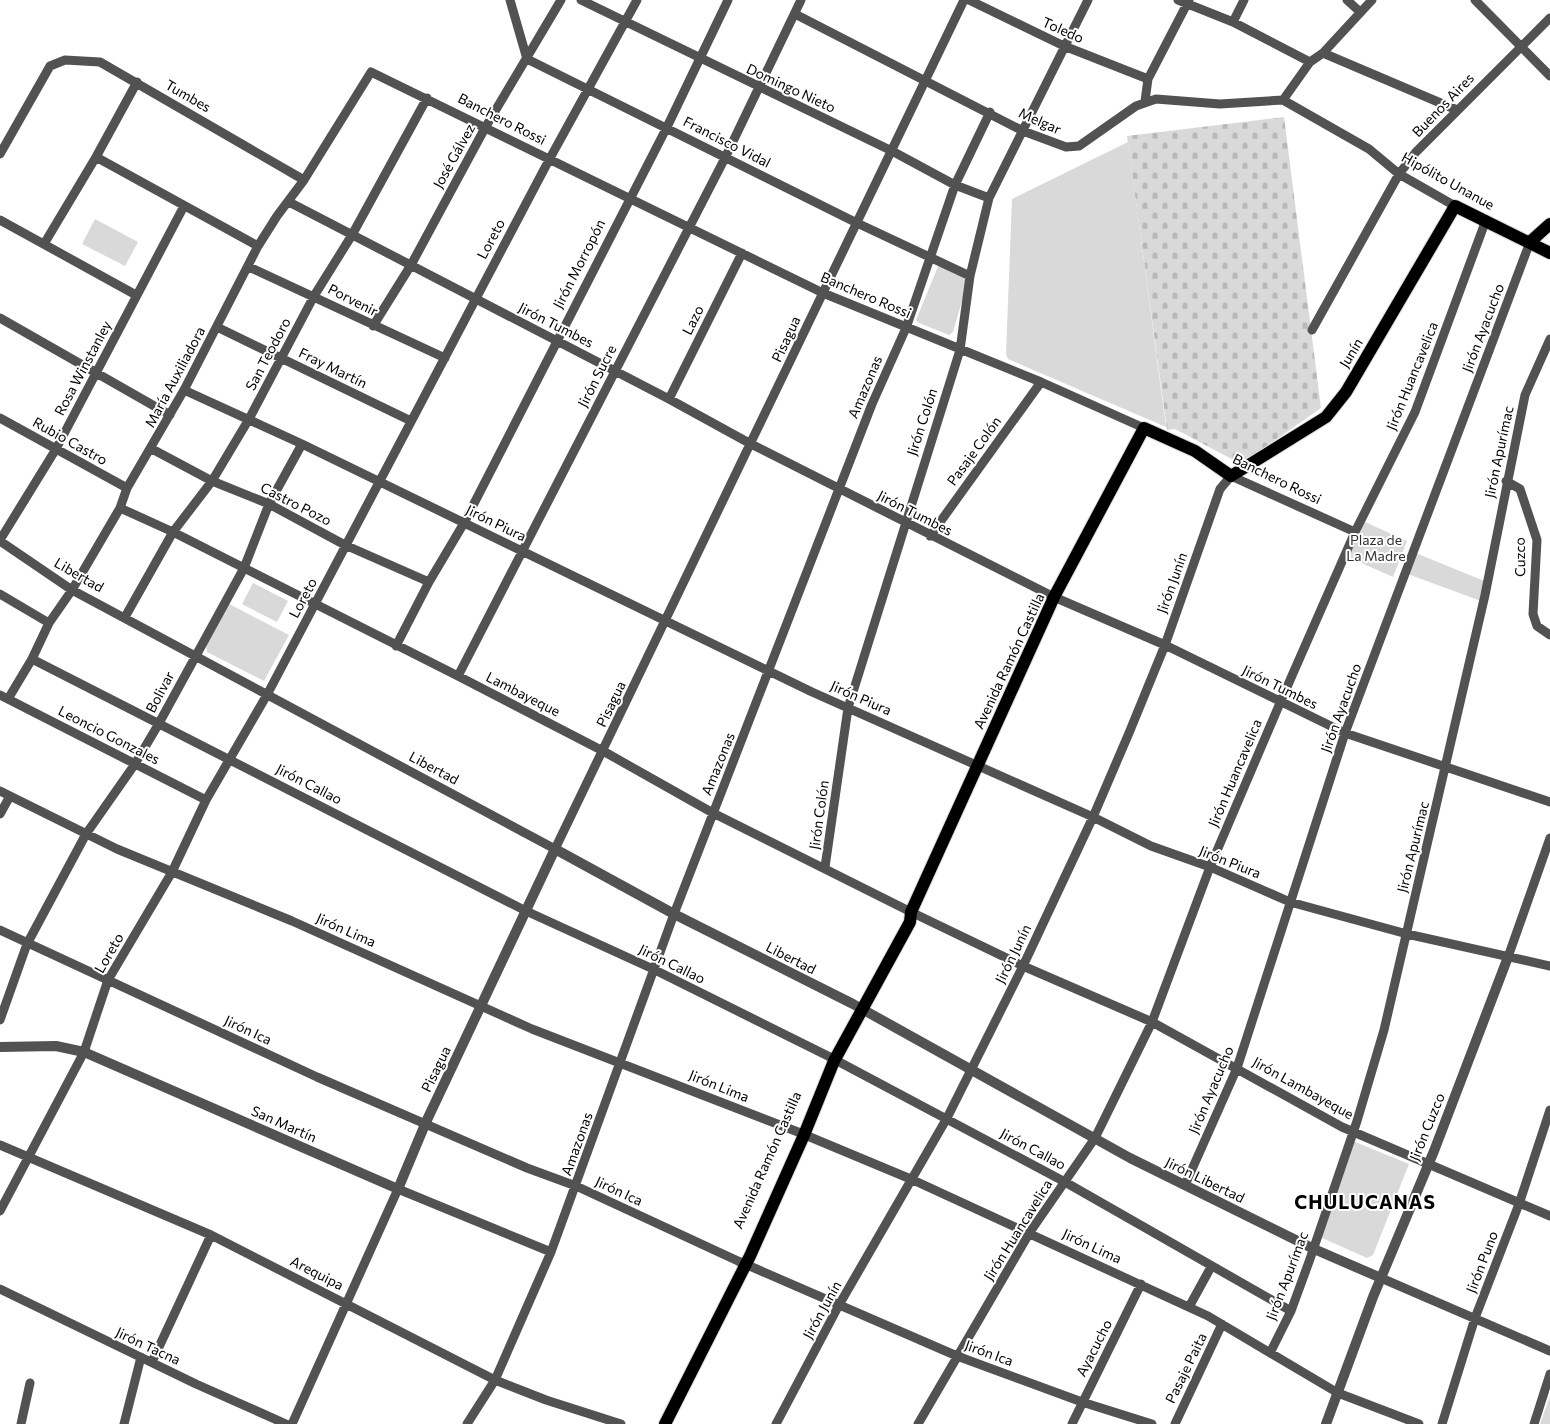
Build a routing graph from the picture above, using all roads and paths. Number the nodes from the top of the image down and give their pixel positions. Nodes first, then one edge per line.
1 (510, 0) edge
2 (561, 0) edge
3 (581, 0) edge
4 (637, 0) edge
5 (728, 0) edge
6 (801, 0) edge
7 (964, 0) edge
8 (968, 0) edge
9 (1088, 0) edge
10 (1244, 0) edge
11 (1347, 0) edge
12 (1372, 0) edge
13 (1476, 0) edge
14 (1184, 1) edge
15 (1359, 11) junction
16 (795, 14) junction
17 (1550, 18) edge
18 (1233, 22) junction
19 (625, 23) junction
20 (1522, 45) junction
21 (1064, 46) junction
22 (1324, 52) junction
23 (526, 59) junction
24 (700, 60) junction
25 (1310, 62) junction
26 (371, 72) joint
27 (1550, 76) edge
28 (1148, 79) junction
29 (927, 81) junction
30 (137, 82) junction
31 (758, 87) junction
32 (588, 90) junction
33 (427, 98) junction
34 (1283, 100) junction
35 (1144, 101) junction
36 (1457, 110) junction
37 (990, 112) junction
38 (667, 127) junction
39 (485, 128) junction
40 (1023, 131) junction
41 (892, 151) junction
42 (0, 154) edge
43 (96, 156) junction
44 (725, 158) junction
45 (549, 160) junction
46 (1400, 174) junction
47 (304, 180) junction
48 (955, 185) junction
49 (629, 198) junction
50 (989, 198) junction
51 (288, 202) junction
52 (184, 206) junction
53 (1455, 206) junction
54 (0, 220) edge
55 (1486, 220) junction
56 (857, 223) junction
57 (1550, 224) edge
58 (689, 228) junction
59 (352, 235) junction
60 (1530, 242) junction
61 (44, 244) junction
62 (258, 246) junction
63 (742, 253) junction
64 (1550, 253) edge
65 (932, 258) junction
66 (411, 265) junction
67 (249, 267) junction
68 (970, 276) junction
69 (822, 293) junction
70 (136, 295) junction
71 (314, 296) junction
72 (476, 300) junction
73 (0, 319) edge
74 (373, 326) junction
75 (216, 328) junction
76 (906, 328) junction
77 (1312, 330) dead end
78 (1550, 339) edge
79 (556, 340) junction
80 (960, 350) junction
81 (280, 358) junction
82 (445, 358) junction
83 (614, 371) junction
84 (96, 374) junction
85 (1041, 382) junction
86 (184, 390) junction
87 (669, 399) junction
88 (170, 415) junction
89 (0, 418) edge
90 (249, 419) junction
91 (411, 421) junction
92 (1144, 428) junction
93 (302, 444) junction
94 (751, 444) junction
95 (152, 448) junction
96 (56, 449) junction
97 (1231, 476) junction
98 (212, 481) junction
99 (1506, 481) junction
100 (379, 482) junction
101 (127, 488) junction
102 (840, 490) junction
103 (269, 504) junction
104 (120, 508) junction
105 (464, 523) junction
106 (904, 523) junction
107 (173, 532) junction
108 (1355, 532) junction
109 (930, 536) junction
110 (0, 541) edge
111 (345, 545) junction
112 (521, 551) junction
113 (244, 568) junction
114 (429, 582) junction
115 (72, 590) junction
116 (0, 594) edge
117 (1054, 597) junction
118 (315, 605) junction
119 (125, 617) junction
120 (667, 620) junction
121 (49, 623) junction
122 (1550, 635) edge
123 (1165, 645) junction
124 (396, 646) junction
125 (195, 656) junction
126 (32, 659) junction
127 (770, 670) junction
128 (458, 676) junction
129 (268, 693) junction
130 (4, 697) edge
131 (1280, 703) junction
132 (848, 708) junction
133 (158, 725) junction
134 (1345, 733) junction
135 (603, 751) junction
136 (229, 758) junction
137 (135, 764) junction
138 (977, 766) junction
139 (1446, 769) junction
140 (0, 791) edge
141 (10, 796) junction
142 (206, 800) junction
143 (1550, 802) edge
144 (714, 813) junction
145 (0, 814) edge
146 (1094, 817) junction
147 (86, 834) junction
148 (1550, 838) edge
149 (555, 849) junction
150 (825, 867) junction
151 (1210, 867) junction
152 (172, 872) junction
153 (1290, 902) junction
154 (526, 911) junction
155 (910, 912) junction
156 (674, 914) junction
157 (0, 930) edge
158 (1407, 934) junction
159 (27, 944) junction
160 (1508, 956) junction
161 (1024, 966) junction
162 (1550, 966) edge
163 (653, 969) junction
164 (108, 980) junction
165 (482, 1007) junction
166 (857, 1007) junction
167 (0, 1020) edge
168 (1152, 1022) junction
169 (0, 1047) edge
170 (84, 1052) junction
171 (831, 1058) junction
172 (621, 1062) junction
173 (1237, 1068) junction
174 (972, 1069) junction
175 (1550, 1110) edge
176 (947, 1118) junction
177 (426, 1122) junction
178 (1352, 1131) junction
179 (801, 1133) junction
180 (1094, 1138) junction
181 (0, 1145) edge
182 (27, 1156) junction
183 (1427, 1164) junction
184 (913, 1180) junction
185 (1065, 1182) junction
186 (1185, 1185) junction
187 (576, 1186) junction
188 (398, 1189) junction
189 (1519, 1204) junction
190 (0, 1211) edge
191 (1550, 1216) edge
192 (1030, 1232) junction
193 (211, 1235) junction
194 (1314, 1249) junction
195 (551, 1252) junction
196 (742, 1262) junction
197 (1212, 1266) junction
198 (1381, 1278) junction
199 (1141, 1284) junction
200 (0, 1289) edge
201 (346, 1303) junction
202 (840, 1305) junction
203 (1189, 1307) junction
204 (1291, 1310) junction
205 (1475, 1318) junction
206 (1222, 1324) junction
207 (1550, 1351) edge
208 (1270, 1353) junction
209 (957, 1356) junction
210 (141, 1357) junction
211 (152, 1362) junction
212 (1550, 1374) edge
213 (495, 1380) junction
214 (30, 1383) dead end
215 (1338, 1393) junction
216 (1082, 1402) junction
217 (21, 1424) edge
218 (124, 1424) edge
219 (286, 1424) edge
220 (292, 1424) edge
221 (467, 1424) edge
222 (621, 1424) edge
223 (656, 1424) edge
224 (665, 1424) edge
225 (776, 1424) edge
226 (918, 1424) edge
227 (1072, 1424) edge
228 (1152, 1424) edge
229 (1175, 1424) edge
230 (1326, 1424) edge
231 (1419, 1424) edge
232 (1442, 1424) edge
233 (1534, 1424) edge

1 - 23 street
2 - 23 street, José Gálvez
3 - 19 street, Domingo Nieto
4 - 19 street, Loreto
5 - 24 street, Jirón Morropón
6 - 16 street, Jirón Sucre
7 - 29 street, Pisagua
8 - 21 street, Toledo
9 - 21 street, Jirón Colón
10 - 18 street
11 - 15 street
12 - 15 street
13 - 20 street
14 - 18 street
14 - 28 street
15 - 22 street
16 - 29 street, Melgar
16 - 31 street, Jirón Sucre
17 - 20 street, Buenos Aires
18 - 25 street
19 - 24 street, Domingo Nieto
19 - 32 street, Loreto
20 - 27 street
20 - 36 street, Buenos Aires
21 - 28 street, Toledo
21 - 40 street, Jirón Colón
22 - 25 street
22 - 36 street
23 - 32 street, Francisco Vidal
23 - 39 street, José Gálvez
24 - 31 street, Domingo Nieto
24 - 38 street, Jirón Morropón
25 - 34 street
26 - 33 street, Banchero Rossi
26 - 47 street, María Auxiliadora
28 - 35 street
29 - 37 street, Melgar
29 - 41 street, Pisagua
30 - 42 street, Tumbes
30 - 43 street
30 - 47 street, Tumbes
31 - 41 street, Domingo Nieto
31 - 44 street, Jirón Sucre
32 - 38 street, Francisco Vidal
32 - 45 street, Loreto
33 - 39 street, Banchero Rossi
33 - 59 street, San Teodoro
34 - 35 street, Melgar
34 - 46 street, Hipólito Unanue
35 - 40 street, Melgar
36 - 46 street, Buenos Aires
37 - 40 street, Melgar
37 - 48 street, Amazonas
38 - 44 street, Francisco Vidal
38 - 49 street, Jirón Morropón
39 - 45 street, Banchero Rossi
39 - 66 street, José Gálvez
40 - 50 street, Jirón Colón
41 - 48 street, Domingo Nieto
41 - 56 street, Pisagua
43 - 52 street
43 - 61 street
44 - 56 street, Francisco Vidal
44 - 58 street, Jirón Sucre
45 - 49 street, Banchero Rossi
45 - 72 street, Loreto
46 - 53 street, Hipólito Unanue
46 - 77 street, Buenos Aires
47 - 51 street, María Auxiliadora
48 - 50 street, Domingo Nieto
48 - 65 street, Amazonas
49 - 58 street, Banchero Rossi
49 - 79 street, Jirón Morropón
50 - 68 street, Jirón Colón
51 - 59 street, Jirón Tumbes
51 - 62 street, María Auxiliadora
52 - 62 street
52 - 70 street, Rosa Winstanley
53 - 55 main road, Hipólito Unanue
53 - 97 main road, Junín
54 - 61 street
55 - 60 main road, Hipólito Unanue
55 - 108 street, Jirón Huancavelica
56 - 65 street, Francisco Vidal
56 - 69 street, Pisagua
57 - 60 main road
58 - 63 street, Banchero Rossi
58 - 83 street, Jirón Sucre
59 - 66 street, Jirón Tumbes
59 - 71 street, San Teodoro
60 - 64 main road, Hipólito Unanue
60 - 134 street, Jirón Ayacucho
61 - 70 street
62 - 67 street, María Auxiliadora
63 - 69 street, Banchero Rossi
63 - 87 street, Lazo
65 - 68 street, Francisco Vidal
65 - 76 street, Amazonas
66 - 72 street, Jirón Tumbes
66 - 74 street, José Gálvez
67 - 71 street, Porvenir
67 - 75 street, María Auxiliadora
68 - 80 street, Jirón Colón
69 - 76 street, Banchero Rossi
69 - 94 street, Pisagua
70 - 84 street, Rosa Winstanley
71 - 74 street, Porvenir
71 - 81 street, San Teodoro
72 - 79 street, Jirón Tumbes
72 - 82 street, Loreto
73 - 84 street
74 - 82 street, Porvenir
75 - 81 street, Fray Martín
75 - 86 street, María Auxiliadora
76 - 80 street, Banchero Rossi
76 - 102 street, Amazonas
78 - 99 street, Jirón Apurímac
79 - 83 street, Jirón Tumbes
79 - 105 street, Jirón Morropón
80 - 85 street, Banchero Rossi
80 - 106 street, Jirón Colón
81 - 90 street, San Teodoro
81 - 91 street, Fray Martín
82 - 91 street, Loreto
83 - 87 street, Jirón Tumbes
83 - 112 street, Jirón Sucre
84 - 88 street
84 - 96 street, Rosa Winstanley
85 - 92 street, Banchero Rossi
85 - 109 street, Pasaje Colón
86 - 88 street, María Auxiliadora
86 - 90 street, Jirón Piura
87 - 94 street, Jirón Tumbes
88 - 95 street, María Auxiliadora
89 - 96 street, Rubio Castro
90 - 93 street, Jirón Piura
90 - 98 street, San Teodoro
91 - 100 street, Loreto
92 - 97 main road, Banchero Rossi
92 - 117 main road, Avenida Ramón Castilla
93 - 100 street, Jirón Piura
93 - 103 street, Bolivar
94 - 102 street, Jirón Tumbes
94 - 120 street, Pisagua
95 - 98 street, Castro Pozo
95 - 101 street, María Auxiliadora
96 - 101 street, Rubio Castro
96 - 110 street, Rosa Winstanley
97 - 108 street, Banchero Rossi
97 - 123 street, Jirón Junín
98 - 103 street, Castro Pozo
98 - 107 street, San Teodoro
99 - 122 street, Cuzco
99 - 139 street, Jirón Apurímac
100 - 105 street, Jirón Piura
100 - 111 street, Loreto
101 - 104 street, María Auxiliadora
102 - 106 street, Jirón Tumbes
102 - 127 street, Amazonas
103 - 111 street, Castro Pozo
103 - 113 street, Bolivar
104 - 107 street, Lambayeque
104 - 115 street, María Auxiliadora
105 - 112 street, Jirón Piura
105 - 114 street, Jirón Morropón
106 - 109 street, Jirón Tumbes
106 - 132 street, Jirón Colón
107 - 113 street, Lambayeque
107 - 119 street, San Teodoro
108 - 131 street, Jirón Huancavelica
109 - 117 street, Jirón Tumbes
110 - 115 street, Libertad
111 - 114 street, Castro Pozo
111 - 118 street, Loreto
112 - 120 street, Jirón Piura
112 - 128 street, Jirón Sucre
113 - 118 street, Lambayeque
113 - 125 street, Bolivar
114 - 124 street, Jirón Morropón
115 - 119 street, Libertad
115 - 121 street, María Auxiliadora
116 - 121 street
117 - 123 street, Jirón Tumbes
117 - 138 main road, Avenida Ramón Castilla
118 - 124 street, Lambayeque
118 - 129 street, Loreto
119 - 125 street, Libertad
120 - 127 street, Jirón Piura
120 - 135 street, Pisagua
121 - 126 street, María Auxiliadora
123 - 131 street, Jirón Tumbes
123 - 146 street, Jirón Junín
124 - 128 street, Lambayeque
125 - 129 street, Libertad
125 - 133 street, Bolivar
126 - 130 street, María Auxiliadora
126 - 133 street, Jirón Callao
127 - 132 street, Jirón Piura
127 - 144 street, Amazonas
128 - 135 street, Lambayeque
129 - 136 street, Loreto
129 - 149 street, Libertad
130 - 137 street, Leoncio Gonzales
131 - 134 street, Jirón Tumbes
131 - 151 street, Jirón Huancavelica
132 - 138 street, Jirón Piura
132 - 150 street, Jirón Colón
133 - 136 street, Jirón Callao
133 - 137 street, Bolivar
134 - 139 street, Jirón Tumbes
134 - 153 street, Jirón Ayacucho
135 - 144 street, Lambayeque
135 - 149 street, Pisagua
136 - 142 street, Loreto
136 - 154 street, Jirón Callao
137 - 142 street, Leoncio Gonzales
137 - 147 street, Bolivar
138 - 146 street, Jirón Piura
138 - 155 main road, Avenida Ramón Castilla
139 - 143 street, Jirón Tumbes
139 - 158 street, Jirón Apurímac
140 - 141 street, Jirón Lima
141 - 145 street
141 - 147 street, Jirón Lima
142 - 152 street, Loreto
144 - 150 street, Lambayeque
144 - 156 street, Amazonas
146 - 151 street, Jirón Piura
146 - 161 street, Jirón Junín
147 - 152 street, Jirón Lima
147 - 159 street, Bolivar
148 - 160 street, Jirón Cuzco
149 - 154 street, Pisagua
149 - 156 street, Libertad
150 - 155 street, Lambayeque
151 - 153 street, Jirón Piura
151 - 168 street, Jirón Huancavelica
152 - 164 street, Loreto
152 - 165 street, Jirón Lima
153 - 158 street, Jirón Piura
153 - 173 street, Jirón Ayacucho
154 - 163 street, Jirón Callao
154 - 165 street, Pisagua
155 - 161 street, Jirón Lambayeque
155 - 166 main road, Avenida Ramón Castilla
156 - 163 street, Amazonas
156 - 166 street, Libertad
157 - 159 street, Jirón Ica
158 - 160 street, Jirón Piura
158 - 178 street, Jirón Apurímac
159 - 164 street, Jirón Ica
159 - 167 street, Bolivar
160 - 162 street, Jirón Piura
160 - 183 street, Jirón Cuzco
161 - 168 street, Jirón Lambayeque
161 - 174 street, Jirón Junín
163 - 171 street, Jirón Callao
163 - 172 street, Amazonas
164 - 170 street, Loreto
164 - 177 street, Jirón Ica
165 - 172 street, Jirón Lima
165 - 177 street, Pisagua
166 - 171 main road, Avenida Ramón Castilla
166 - 174 street, Jirón Libertad
168 - 173 street, Jirón Lambayeque
168 - 180 street, Jirón Huancavelica
169 - 170 street, San Martín
170 - 182 street, Loreto
170 - 188 street, San Martín
171 - 176 street, Jirón Callao
171 - 179 main road, Avenida Ramón Castilla
172 - 179 street, Jirón Lima
172 - 187 street, Amazonas
173 - 178 street, Jirón Lambayeque
173 - 186 street, Jirón Ayacucho
174 - 176 street, Jirón Junín
174 - 180 street, Jirón Libertad
175 - 189 street, Jirón Puno
176 - 184 street, Jirón Junín
176 - 185 street, Jirón Callao
177 - 187 street, Jirón Ica
177 - 188 street, Pisagua
178 - 183 street, Jirón Lambayeque
178 - 194 street, Jirón Apurímac
179 - 184 street, Jirón Lima
179 - 196 main road, Avenida Ramón Castilla
180 - 185 street, Jirón Huancavelica
180 - 186 street, Jirón Libertad
181 - 182 street, Arequipa
182 - 190 street, Loreto
182 - 193 street, Arequipa
183 - 189 street, Jirón Lambayeque
183 - 198 street, Jirón Cuzco
184 - 192 street, Jirón Lima
184 - 202 street, Jirón Junín
185 - 192 street, Jirón Huancavelica
185 - 197 street, Jirón Callao
186 - 194 street, Jirón Libertad
187 - 195 street, Amazonas
187 - 196 street, Jirón Ica
188 - 195 street, San Martín
188 - 201 street, Pisagua
189 - 191 street, Jirón Lambayeque
189 - 205 street, Jirón Puno
192 - 199 street, Jirón Lima
192 - 209 street, Jirón Huancavelica
193 - 201 street, Arequipa
193 - 211 street
194 - 198 street, Jirón Libertad
194 - 204 street, Jirón Apurímac
195 - 213 street, Amazonas
196 - 202 street, Jirón Ica
196 - 223 main road, Avenida Ramón Castilla
196 - 224 main road, Avenida Ramón Castilla
197 - 203 street
197 - 204 street, Jirón Callao
198 - 205 street, Jirón Libertad
198 - 215 street, Jirón Cuzco
199 - 203 street, Jirón Lima
199 - 216 street, Ayacucho
200 - 210 street, Jirón Tacna
201 - 213 street, Arequipa
201 - 220 street, Pisagua
202 - 209 street, Jirón Ica
202 - 225 street, Jirón Junín
203 - 206 street, Jirón Lima
204 - 208 street, Jirón Apurímac
205 - 207 street, Jirón Libertad
205 - 232 street, Jirón Puno
206 - 208 street, Jirón Lima
206 - 229 street, Pasaje Paita
208 - 215 street, Jirón Lima
209 - 216 street, Jirón Ica
209 - 226 street, Jirón Huancavelica
210 - 211 street, Jirón Tacna
210 - 218 street
211 - 219 street, Jirón Tacna
212 - 233 street
213 - 221 street, Amazonas
213 - 222 street, Arequipa
214 - 217 street
215 - 230 street, Jirón Cuzco
215 - 231 street, Jirón Lima
216 - 227 street, Ayacucho
216 - 228 street, Jirón Ica

